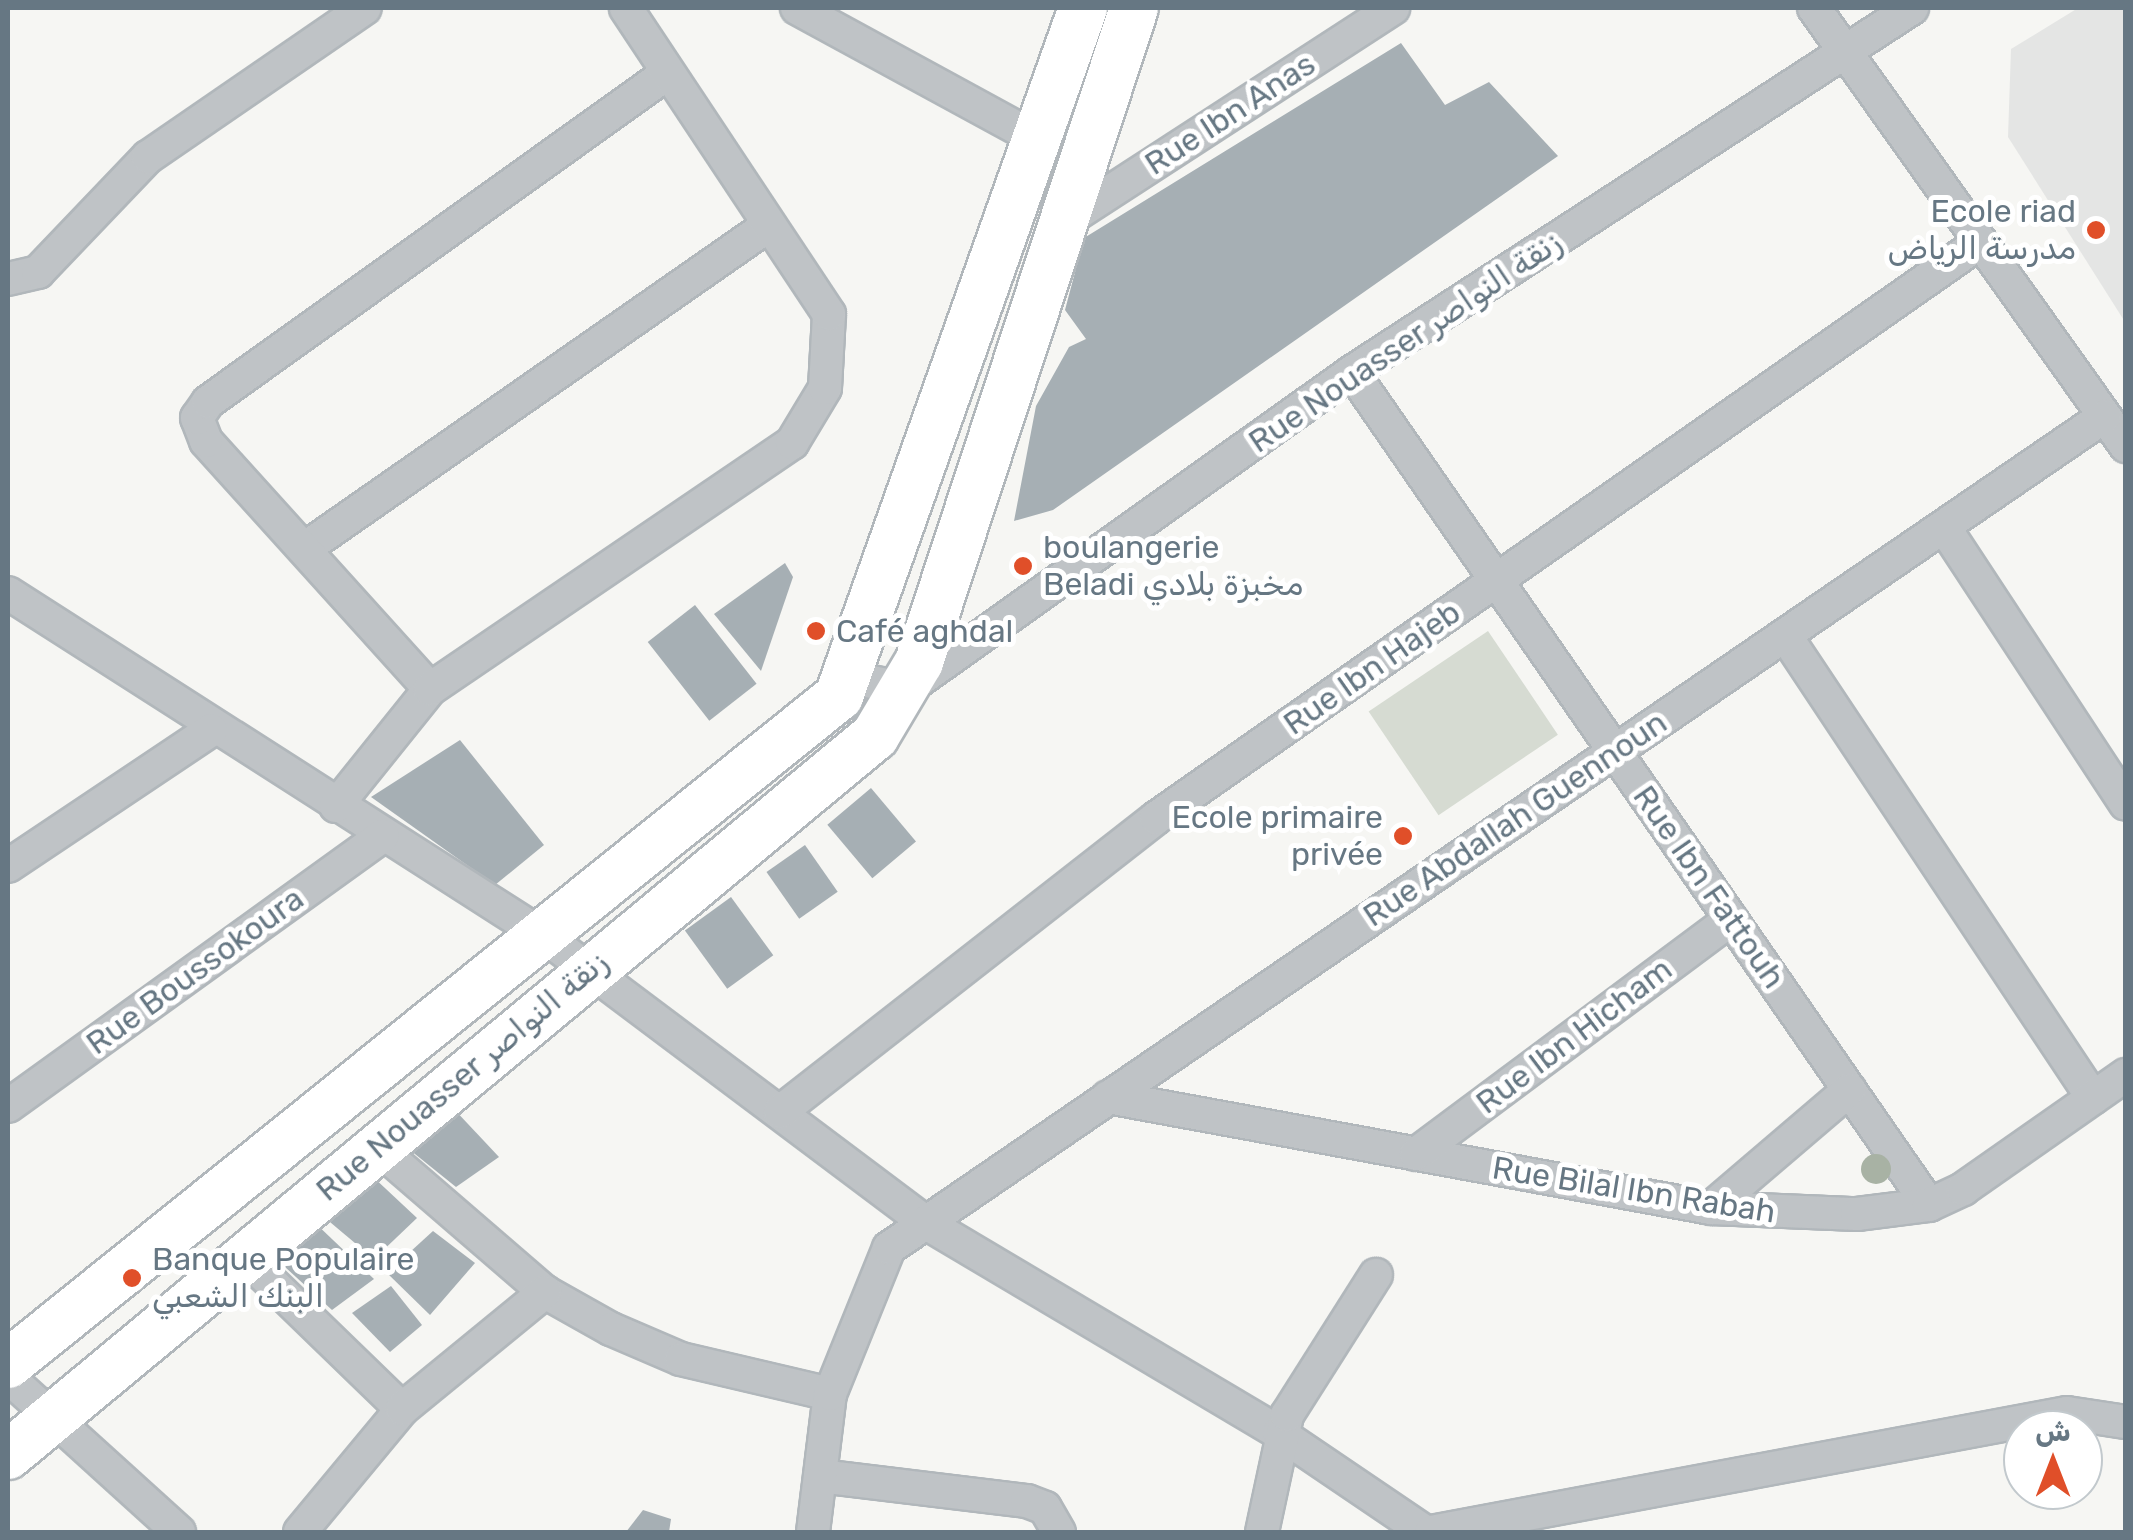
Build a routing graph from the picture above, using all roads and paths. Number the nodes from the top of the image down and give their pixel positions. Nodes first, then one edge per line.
1 (365, 8) edge
2 (626, 8) edge
3 (797, 8) edge
4 (1083, 8) edge
5 (1134, 8) edge
6 (1393, 8) edge
7 (1814, 8) edge
8 (1912, 8) edge
9 (1846, 52) junction
10 (665, 75) junction
11 (1039, 140) junction
12 (1067, 220) junction
13 (769, 226) junction
14 (1979, 243) junction
15 (8, 279) edge
16 (1352, 372) junction
17 (2105, 416) junction
18 (2126, 446) edge
19 (1944, 526) junction
20 (307, 547) junction
21 (1496, 581) junction
22 (8, 594) edge
23 (1784, 635) junction
24 (848, 677) junction
25 (907, 689) junction
26 (430, 690) junction
27 (210, 730) junction
28 (1615, 751) junction
29 (2126, 804) edge
30 (336, 806) junction
31 (383, 836) junction
32 (8, 866) edge
33 (1731, 919) junction
34 (544, 936) junction
35 (590, 967) junction
36 (2126, 1075) edge
37 (1850, 1090) junction
38 (1108, 1098) junction
39 (2092, 1098) junction
40 (8, 1106) edge
41 (780, 1112) junction
42 (378, 1148) junction
43 (1416, 1154) junction
44 (1929, 1205) junction
45 (1712, 1208) junction
46 (926, 1223) junction
47 (246, 1258) junction
48 (1376, 1275) dead end
49 (545, 1292) junction
50 (8, 1364) edge
51 (8, 1377) edge
52 (830, 1394) junction
53 (402, 1409) junction
54 (50, 1421) junction
55 (2126, 1422) edge
56 (1279, 1433) junction
57 (8, 1455) edge
58 (820, 1476) junction
59 (179, 1532) edge
60 (300, 1532) edge
61 (813, 1532) edge
62 (1059, 1532) edge
63 (1262, 1532) edge
64 (1428, 1532) edge

1 - 15 street
2 - 10 street
3 - 11 street
4 - 11 main road, Rue Nouasser زنقة النواصر
5 - 12 main road, Rue Nouasser زنقة النواصر
6 - 12 street, Rue Ibn Anas
7 - 9 street
8 - 9 street, Rue Nouasser زنقة النواصر
9 - 14 street
9 - 16 street, Rue Nouasser زنقة النواصر
10 - 13 street
10 - 20 street
11 - 24 main road, Rue Nouasser زنقة النواصر
12 - 25 main road, Rue Nouasser زنقة النواصر
13 - 20 street
13 - 26 street
14 - 17 street
14 - 21 street, Rue Ibn Hajeb
16 - 21 street, Rue Ibn Fattouh
16 - 25 street, Rue Nouasser زنقة النواصر
17 - 18 street
17 - 19 street, Rue Abdallah Guennoun
19 - 23 street, Rue Abdallah Guennoun
19 - 29 street
20 - 26 street
21 - 28 street, Rue Ibn Fattouh
21 - 41 street, Rue Ibn Hajeb
22 - 27 street
23 - 28 street, Rue Abdallah Guennoun
23 - 39 street
24 - 25 street
24 - 34 main road, Rue Nouasser زنقة النواصر
25 - 35 main road, Rue Nouasser زنقة النواصر
26 - 30 street
27 - 30 street
27 - 32 street
28 - 33 street, Rue Ibn Fattouh
28 - 38 street, Rue Abdallah Guennoun
30 - 31 street
31 - 34 street
31 - 40 street, Rue Boussokoura
33 - 37 street, Rue Ibn Fattouh
33 - 43 street, Rue Ibn Hicham
34 - 35 street
34 - 50 main road, Rue Nouasser زنقة النواصر
35 - 41 street
35 - 42 main road, Rue Nouasser زنقة النواصر
36 - 39 street, Rue Bilal Ibn Rabah
37 - 44 street, Rue Ibn Fattouh
37 - 45 street
38 - 43 street, Rue Bilal Ibn Rabah
38 - 46 street, Rue Abdallah Guennoun
39 - 44 street, Rue Bilal Ibn Rabah
41 - 46 street
42 - 47 main road, Rue Nouasser زنقة النواصر
42 - 49 street
43 - 45 street, Rue Bilal Ibn Rabah
44 - 45 street, Rue Bilal Ibn Rabah
46 - 52 street, Rue Abdallah Guennoun
46 - 56 street
47 - 53 street
47 - 54 main road, Rue Nouasser زنقة النواصر
48 - 56 street
49 - 52 street
49 - 53 street
51 - 54 street
52 - 58 street, Rue Abdallah Guennoun
53 - 60 street
54 - 57 main road, Rue Nouasser زنقة النواصر
54 - 59 street
55 - 64 street
56 - 63 street
56 - 64 street
58 - 61 street, Rue Abdallah Guennoun
58 - 62 street

